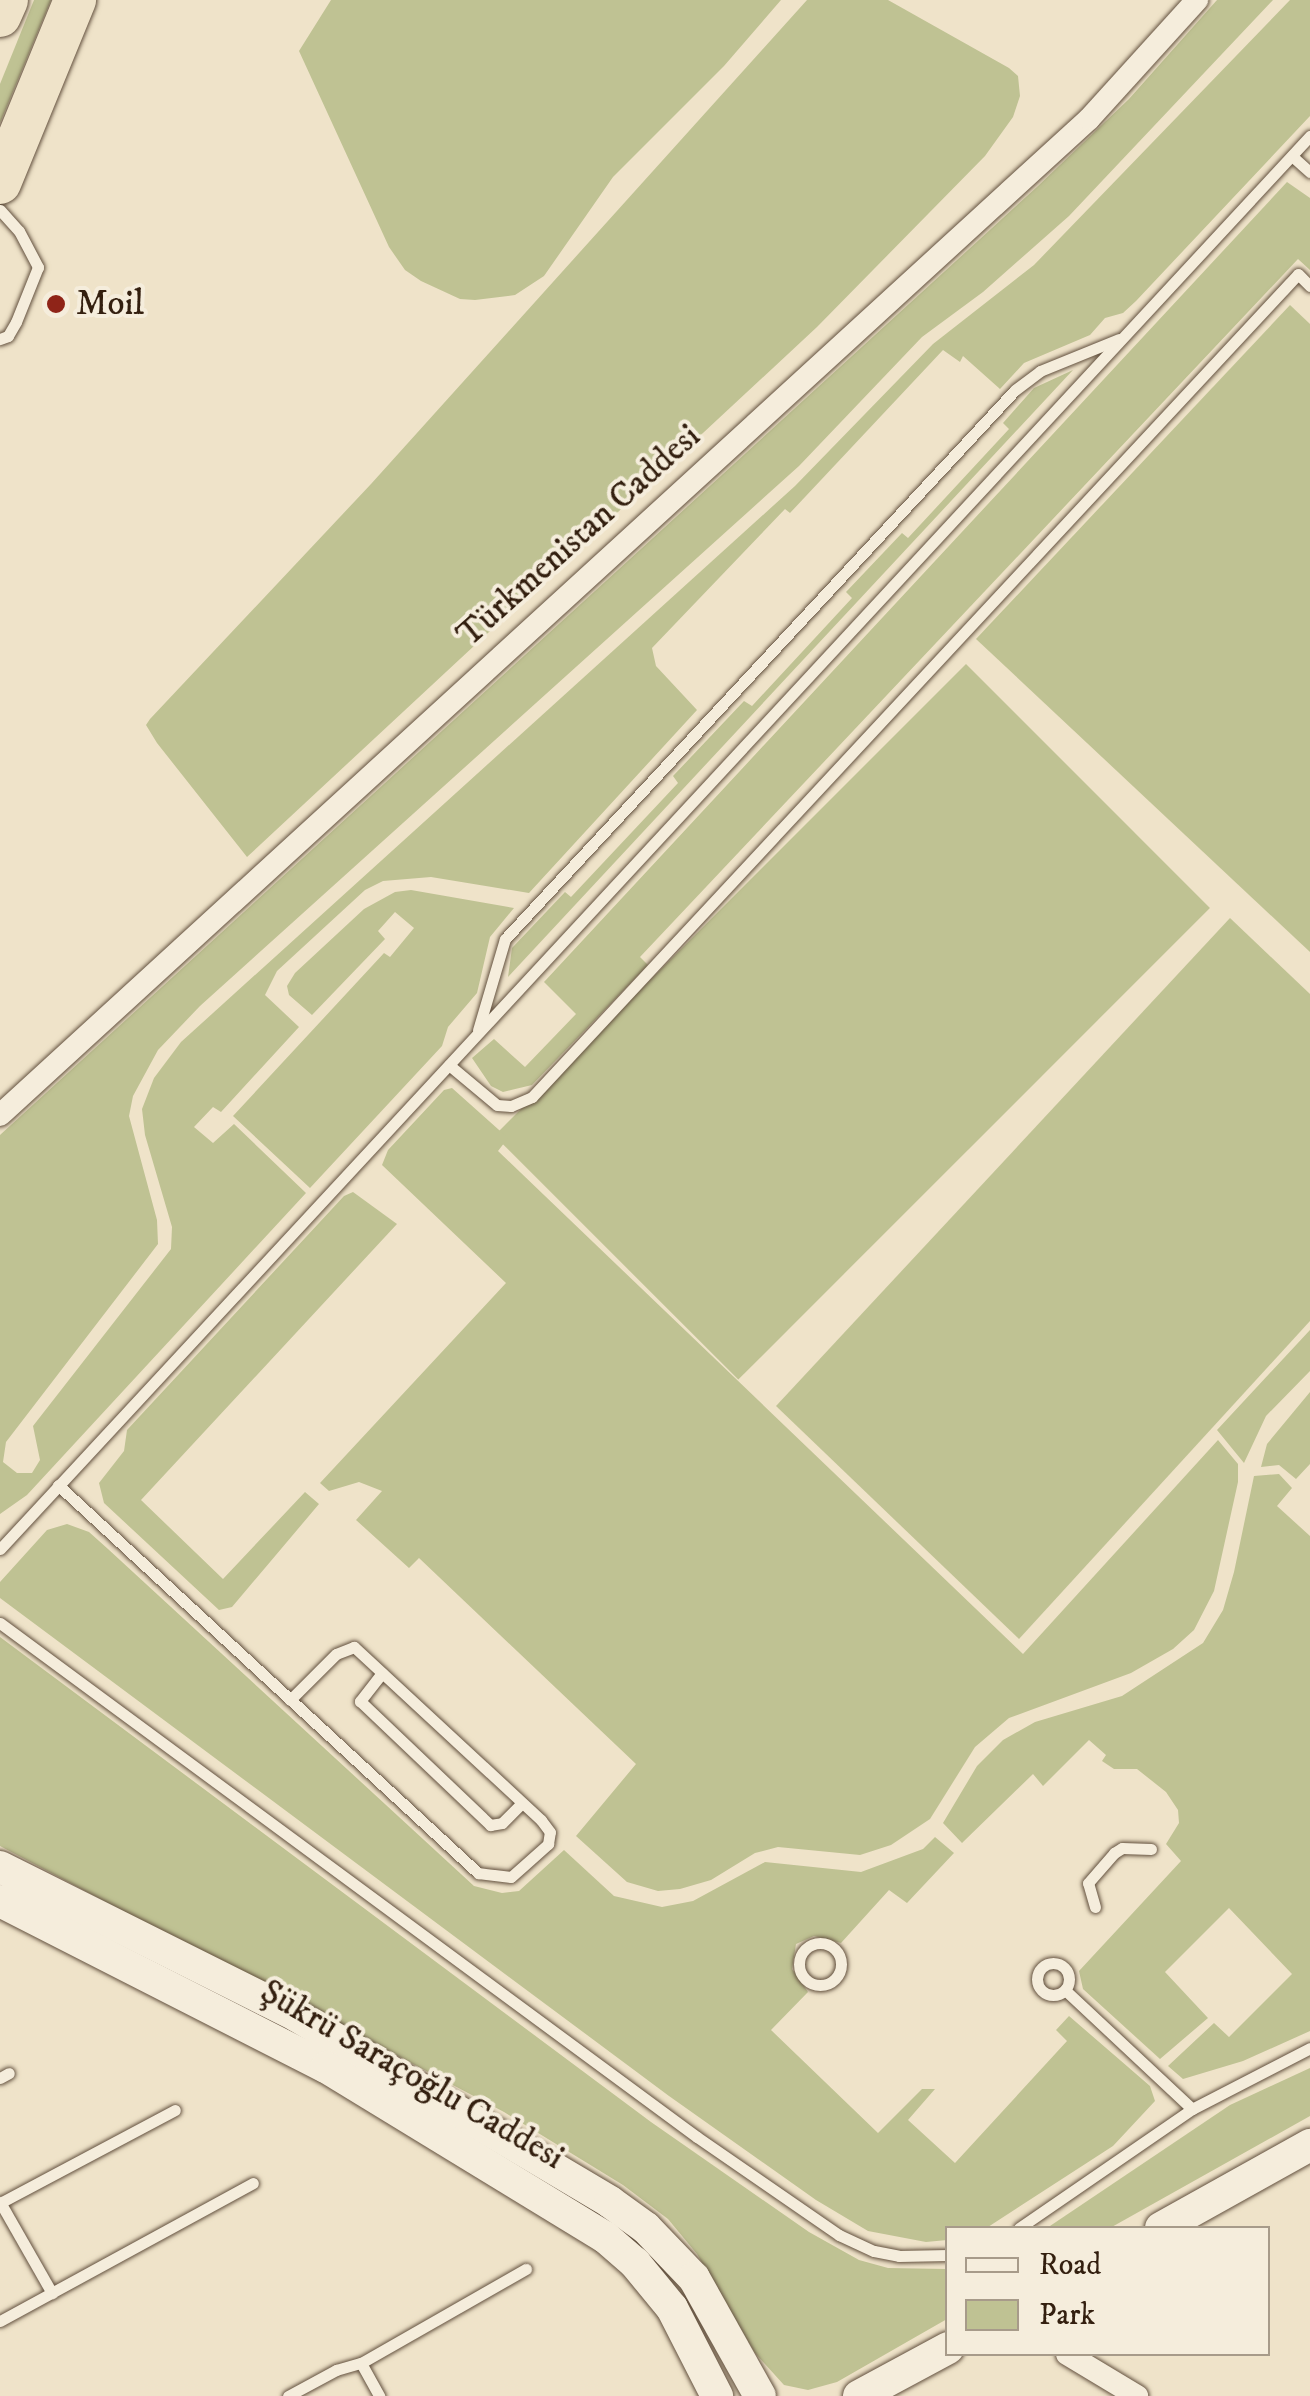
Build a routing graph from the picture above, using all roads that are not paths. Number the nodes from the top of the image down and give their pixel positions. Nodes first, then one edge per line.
1 (7, 0) edge
2 (75, 0) edge
3 (1197, 0) edge
4 (0, 16) edge
5 (1310, 136) edge
6 (1292, 156) junction
7 (1310, 172) edge
8 (0, 183) edge
9 (0, 210) edge
10 (1310, 286) edge
11 (1122, 338) junction
12 (0, 340) edge
13 (477, 1034) junction
14 (448, 1065) junction
15 (0, 1115) edge
16 (58, 1485) junction
17 (0, 1549) edge
18 (0, 1623) edge
19 (382, 1673) junction
20 (290, 1700) junction
21 (522, 1802) junction
22 (1151, 1849) dead end
23 (0, 1867) edge
24 (0, 1900) edge
25 (1095, 1907) dead end
26 (1065, 1990) dead end
27 (1310, 2048) edge
28 (175, 2110) dead end
29 (1192, 2110) junction
30 (1310, 2146) edge
31 (254, 2183) dead end
32 (0, 2203) edge
33 (1022, 2226) edge
34 (1165, 2226) edge
35 (945, 2255) edge
36 (526, 2270) dead end
37 (52, 2293) junction
38 (0, 2320) edge
39 (945, 2350) edge
40 (1070, 2356) edge
41 (361, 2364) junction
42 (288, 2396) edge
43 (379, 2396) edge
44 (716, 2396) edge
45 (760, 2396) edge
46 (859, 2396) edge
47 (1136, 2396) edge

1 - 4 highway
2 - 8 highway
3 - 15 street, Türkmenistan Caddesi
5 - 6 lane
6 - 7 lane
6 - 11 lane
9 - 12 lane
10 - 14 lane
11 - 13 lane
11 - 13 lane
13 - 14 lane
14 - 16 lane
16 - 17 lane
16 - 20 lane
18 - 35 lane
19 - 20 lane
19 - 21 lane
19 - 21 lane
20 - 21 lane
22 - 25 lane
23 - 45 street
24 - 44 street, Şükrü Saraçoğlu Caddesi
26 - 29 lane
27 - 29 lane
28 - 32 lane
29 - 33 lane
30 - 34 street
31 - 37 lane
32 - 37 lane
36 - 41 lane
37 - 38 lane
39 - 46 street
40 - 47 street
41 - 42 lane
41 - 43 lane

